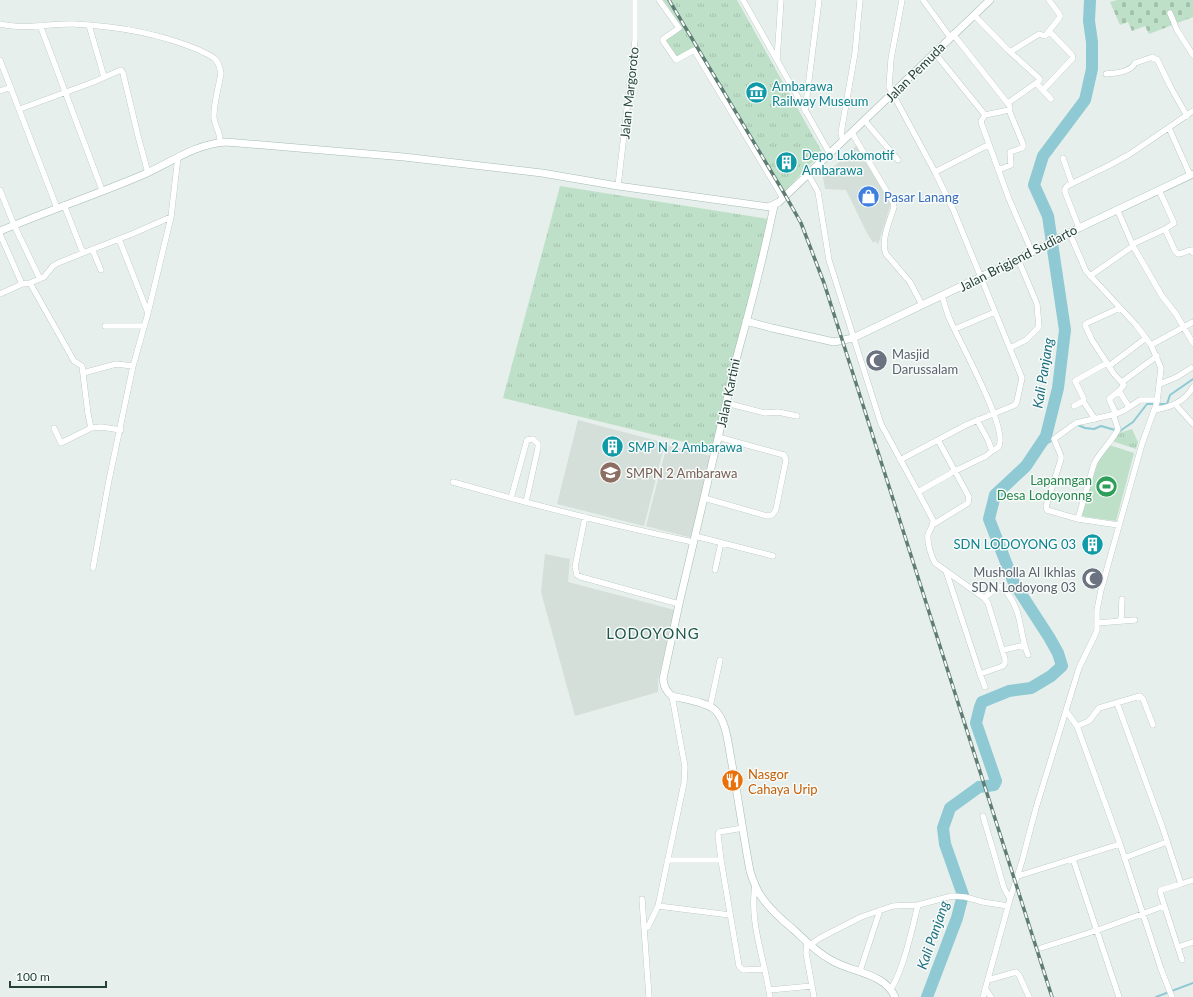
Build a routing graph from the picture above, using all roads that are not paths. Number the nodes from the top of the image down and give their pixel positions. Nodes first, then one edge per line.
1 (635, 0) edge
2 (659, 0) edge
3 (743, 0) edge
4 (781, 0) edge
5 (819, 0) edge
6 (860, 0) edge
7 (902, 0) edge
8 (923, 0) edge
9 (1049, 0) edge
10 (988, 1) edge
11 (1170, 13) dead end
12 (974, 15) junction
13 (0, 24) edge
14 (40, 25) junction
15 (89, 25) junction
16 (1049, 31) junction
17 (952, 36) junction
18 (934, 52) junction
19 (1010, 52) junction
20 (1193, 55) edge
21 (0, 60) edge
22 (777, 60) junction
23 (1106, 74) dead end
24 (104, 77) junction
25 (1036, 83) junction
26 (11, 87) junction
27 (1043, 90) junction
28 (0, 91) edge
29 (66, 92) junction
30 (892, 94) junction
31 (1051, 99) dead end
32 (1008, 103) junction
33 (20, 108) junction
34 (1009, 110) junction
35 (805, 111) junction
36 (1193, 111) edge
37 (985, 115) junction
38 (1187, 116) junction
39 (865, 121) junction
40 (1169, 128) junction
41 (852, 133) junction
42 (843, 141) junction
43 (220, 143) junction
44 (988, 145) junction
45 (830, 154) junction
46 (178, 158) junction
47 (1063, 158) dead end
48 (898, 160) dead end
49 (998, 170) junction
50 (935, 172) junction
51 (148, 173) junction
52 (808, 174) junction
53 (1191, 174) edge
54 (1072, 184) junction
55 (618, 186) junction
56 (0, 190) edge
57 (102, 190) junction
58 (1159, 190) junction
59 (786, 196) junction
60 (774, 206) junction
61 (61, 207) junction
62 (1117, 210) junction
63 (171, 217) junction
64 (14, 225) junction
65 (1079, 228) junction
66 (1165, 228) junction
67 (0, 231) edge
68 (1069, 232) junction
69 (0, 234) edge
70 (119, 239) junction
71 (1133, 246) junction
72 (92, 249) junction
73 (1035, 251) junction
74 (83, 253) junction
75 (1193, 253) edge
76 (1018, 259) junction
77 (101, 270) dead end
78 (1090, 276) junction
79 (980, 277) junction
80 (40, 279) junction
81 (30, 283) junction
82 (22, 284) junction
83 (0, 294) edge
84 (942, 296) junction
85 (922, 305) junction
86 (1120, 308) junction
87 (995, 312) junction
88 (148, 313) junction
89 (746, 321) junction
90 (1193, 322) edge
91 (105, 326) dead end
92 (144, 326) junction
93 (1183, 328) junction
94 (955, 329) junction
95 (853, 338) junction
96 (1146, 338) junction
97 (1193, 343) edge
98 (1151, 345) junction
99 (1010, 348) junction
100 (1157, 356) junction
101 (1108, 364) junction
102 (134, 366) junction
103 (1191, 368) dead end
104 (83, 373) junction
105 (1122, 382) junction
106 (1160, 384) junction
107 (1193, 387) edge
108 (1119, 391) junction
109 (1083, 401) junction
110 (726, 403) junction
111 (1175, 404) junction
112 (1156, 405) junction
113 (1074, 406) dead end
114 (1129, 407) junction
115 (994, 413) junction
116 (1115, 414) junction
117 (797, 416) dead end
118 (1095, 419) junction
119 (977, 420) junction
120 (1193, 424) edge
121 (54, 428) dead end
122 (92, 428) junction
123 (121, 430) junction
124 (718, 437) junction
125 (938, 440) junction
126 (992, 451) junction
127 (900, 460) junction
128 (955, 471) junction
129 (453, 482) dead end
130 (918, 492) junction
131 (511, 498) junction
132 (704, 498) junction
133 (526, 502) junction
134 (585, 517) junction
135 (1078, 519) junction
136 (934, 524) junction
137 (1118, 525) junction
138 (694, 539) junction
139 (721, 543) junction
140 (773, 556) dead end
141 (93, 568) dead end
142 (715, 570) dead end
143 (946, 571) junction
144 (984, 598) junction
145 (1122, 599) dead end
146 (678, 604) junction
147 (1135, 620) dead end
148 (1122, 621) junction
149 (1096, 623) junction
150 (1025, 645) junction
151 (1003, 650) junction
152 (1028, 655) dead end
153 (720, 660) dead end
154 (980, 674) junction
155 (985, 687) dead end
156 (672, 696) junction
157 (1117, 702) junction
158 (710, 707) junction
159 (1066, 710) junction
160 (1153, 725) dead end
161 (1077, 726) junction
162 (983, 816) dead end
163 (743, 828) junction
164 (1167, 842) junction
165 (1120, 844) junction
166 (1124, 858) junction
167 (1074, 859) junction
168 (667, 860) junction
169 (721, 860) junction
170 (1018, 876) junction
171 (1193, 880) edge
172 (1181, 884) junction
173 (755, 886) junction
174 (642, 899) dead end
175 (1010, 899) junction
176 (918, 905) junction
177 (658, 906) junction
178 (1008, 906) junction
179 (1164, 906) junction
180 (880, 910) junction
181 (1142, 913) junction
182 (730, 915) junction
183 (648, 927) dead end
184 (1098, 930) junction
185 (1193, 942) edge
186 (809, 944) junction
187 (1178, 947) junction
188 (1041, 948) dead end
189 (1182, 960) dead end
190 (766, 970) junction
191 (860, 971) junction
192 (988, 980) junction
193 (812, 986) junction
194 (985, 988) junction
195 (891, 989) junction
196 (769, 990) junction
197 (649, 997) edge
198 (770, 997) edge
199 (814, 997) edge
200 (895, 997) edge
201 (983, 997) edge
202 (991, 997) edge
203 (1028, 997) edge
204 (1119, 997) edge
205 (1172, 997) edge

1 - 55 street, Jalan Margoroto
2 - 59 street
3 - 22 street
4 - 22 street
5 - 35 street
6 - 42 street
7 - 30 street
8 - 17 street
9 - 16 street
10 - 12 street, Jalan Pemuda
11 - 20 street
12 - 17 street, Jalan Pemuda
12 - 19 street
13 - 14 street
14 - 15 street
14 - 29 street
15 - 24 street
15 - 43 street
16 - 19 street
16 - 27 street
17 - 18 street, Jalan Pemuda
17 - 32 street
18 - 30 street, Jalan Pemuda
18 - 37 street
19 - 25 street
21 - 26 street
22 - 35 street
23 - 38 street
24 - 29 street
24 - 51 street
25 - 27 street
25 - 32 street
26 - 28 street
26 - 33 street
27 - 31 street
29 - 33 street
29 - 57 street
30 - 39 street, Jalan Pemuda
30 - 50 street
32 - 34 street
33 - 61 street
34 - 37 street
34 - 49 street
35 - 45 street
36 - 38 street
37 - 44 street
38 - 40 street
39 - 41 street, Jalan Pemuda
39 - 48 street
40 - 53 street
40 - 54 street
41 - 42 street, Jalan Pemuda
41 - 85 street
42 - 45 street, Jalan Pemuda
43 - 46 street
43 - 55 street
44 - 49 street
44 - 50 street
45 - 52 street, Jalan Pemuda
46 - 51 street
46 - 63 street
47 - 54 street
49 - 73 street
50 - 79 street
51 - 57 street
52 - 59 street, Jalan Pemuda
52 - 95 street
53 - 58 street, Jalan Brigjend Sudiarto
54 - 65 street
55 - 60 street
56 - 64 street
57 - 61 street
58 - 62 street, Jalan Brigjend Sudiarto
58 - 66 street
59 - 60 street, Jalan Pemuda
60 - 89 street, Jalan Kartini
61 - 64 street
61 - 74 street
62 - 65 street, Jalan Brigjend Sudiarto
62 - 71 street
63 - 70 street
63 - 88 street
64 - 67 street
64 - 80 street
65 - 68 street, Jalan Brigjend Sudiarto
66 - 71 street
66 - 75 street
68 - 73 street, Jalan Brigjend Sudiarto
68 - 78 street
69 - 82 street
70 - 72 street
70 - 88 street
71 - 78 street
71 - 93 street
72 - 74 street
72 - 77 street
73 - 76 street, Jalan Brigjend Sudiarto
74 - 80 street
76 - 79 street, Jalan Brigjend Sudiarto
76 - 99 street
78 - 86 street
79 - 84 street, Jalan Brigjend Sudiarto
79 - 87 street
80 - 81 street
81 - 82 street
81 - 104 street
82 - 83 street
84 - 85 street, Jalan Brigjend Sudiarto
84 - 94 street
85 - 95 street, Jalan Brigjend Sudiarto
86 - 96 street
86 - 101 street
87 - 94 street
87 - 99 street
88 - 92 street
89 - 95 street, Jalan Brigjend Sudiarto
89 - 110 street, Jalan Kartini
90 - 93 street
91 - 92 street
92 - 102 street
93 - 97 street
93 - 98 street
94 - 115 street
95 - 127 street
96 - 98 street
96 - 101 street
98 - 100 street
99 - 115 street
100 - 105 street
100 - 106 street
101 - 105 street
101 - 109 street
102 - 104 street
102 - 123 street
103 - 106 street
104 - 122 street
105 - 108 street
106 - 112 street
107 - 111 street
108 - 114 street
108 - 116 street
109 - 113 street
109 - 118 street
110 - 117 street
110 - 124 street, Jalan Kartini
111 - 112 street
111 - 120 street
112 - 114 street
112 - 137 street
114 - 116 street
115 - 119 street
115 - 126 street
116 - 118 street
116 - 135 street
118 - 135 street
119 - 125 street
119 - 126 street
121 - 122 street
122 - 123 street
123 - 141 street
124 - 132 street, Jalan Kartini
124 - 132 street
125 - 127 street
125 - 128 street
126 - 128 street
127 - 130 street
128 - 130 street
128 - 136 street
129 - 131 street
130 - 136 street
131 - 133 street
131 - 133 street
132 - 138 street, Jalan Kartini
133 - 134 street
134 - 138 street
134 - 146 street
135 - 137 street
136 - 143 street
137 - 149 street
138 - 139 street
138 - 146 street, Jalan Kartini
139 - 140 street
139 - 142 street
143 - 144 street
143 - 154 street
144 - 150 street
144 - 151 street
145 - 148 street
146 - 156 street, Jalan Kartini
147 - 148 street
148 - 149 street
149 - 159 street
150 - 151 street
150 - 152 street
151 - 154 street
153 - 158 street
154 - 155 street
156 - 158 street
156 - 168 street
157 - 160 street
157 - 161 street
157 - 164 street
158 - 163 street
159 - 161 street
159 - 170 street
161 - 165 street
162 - 175 street
163 - 169 street
163 - 173 street
164 - 166 street
164 - 172 street
165 - 166 street
165 - 167 street
166 - 181 street
167 - 170 street
167 - 184 street
168 - 169 street
168 - 177 street
169 - 182 street
170 - 175 street
171 - 172 street
172 - 179 street
173 - 186 street
173 - 190 street
174 - 197 street
175 - 178 street
176 - 178 street
176 - 180 street
176 - 195 street
177 - 182 street
177 - 183 street
178 - 192 street
179 - 181 street
179 - 187 street
180 - 186 street
180 - 191 street
181 - 184 street
181 - 205 street
182 - 190 street
184 - 188 street
184 - 204 street
185 - 187 street
186 - 191 street
186 - 193 street
187 - 189 street
190 - 196 street
191 - 195 street
192 - 194 street
192 - 203 street
193 - 196 street
193 - 199 street
194 - 201 street
194 - 202 street
195 - 200 street
196 - 198 street

